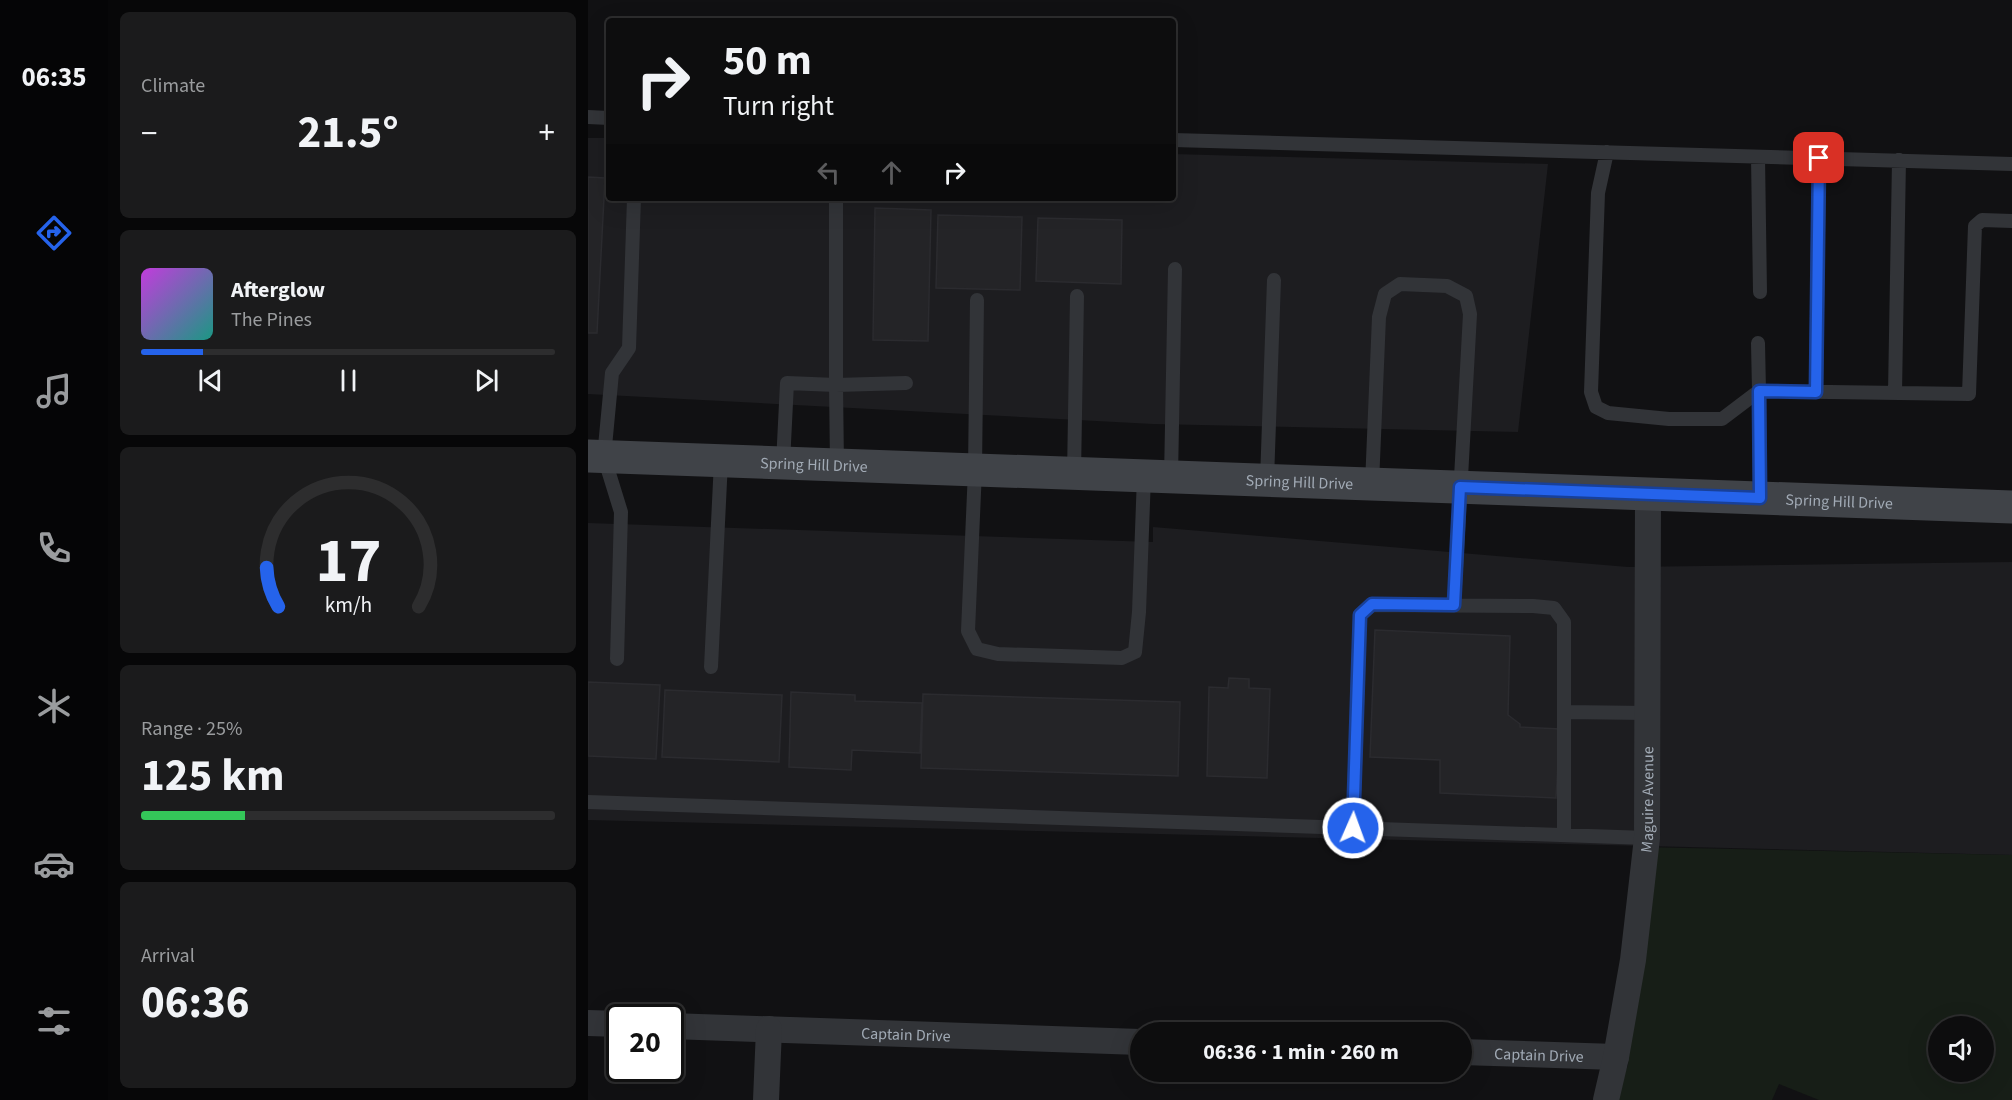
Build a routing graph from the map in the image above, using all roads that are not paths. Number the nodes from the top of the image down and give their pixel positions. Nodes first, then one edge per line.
1 (588, 117) edge
2 (606, 118) edge
3 (1176, 140) edge
4 (1607, 152) junction
5 (1758, 157) junction
6 (1819, 158) junction
7 (1899, 160) junction
8 (2012, 164) edge
9 (634, 201) edge
10 (836, 201) edge
11 (2012, 221) edge
12 (1175, 269) dead end
13 (1274, 280) dead end
14 (1760, 292) dead end
15 (1077, 296) dead end
16 (977, 300) dead end
17 (1758, 343) dead end
18 (906, 383) dead end
19 (836, 385) junction
20 (1759, 391) junction
21 (1816, 392) junction
22 (1895, 393) junction
23 (596, 456) edge
24 (721, 461) junction
25 (783, 463) junction
26 (837, 465) junction
27 (975, 470) junction
28 (1074, 474) junction
29 (1158, 476) junction
30 (1267, 480) junction
31 (1372, 484) junction
32 (1460, 487) junction
33 (1648, 494) junction
34 (1760, 498) junction
35 (2012, 507) edge
36 (1454, 605) junction
37 (617, 659) dead end
38 (711, 667) dead end
39 (1565, 712) junction
40 (1647, 713) junction
41 (588, 802) edge
42 (1353, 828) junction
43 (1564, 835) junction
44 (1647, 838) junction
45 (588, 1023) edge
46 (606, 1024) edge
47 (684, 1026) edge
48 (769, 1029) junction
49 (1130, 1042) edge
50 (1472, 1052) edge
51 (1616, 1058) junction
52 (766, 1100) edge
53 (1606, 1100) edge

1 - 2 lane
3 - 4 lane
4 - 5 lane
4 - 20 lane
5 - 6 lane
5 - 14 lane
6 - 7 lane
6 - 21 lane
7 - 8 lane
7 - 22 lane
9 - 23 lane
10 - 19 lane
11 - 22 lane
12 - 29 lane
13 - 30 lane
15 - 28 lane
16 - 27 lane
17 - 20 lane
18 - 19 lane
19 - 25 lane
19 - 26 lane
20 - 21 lane
20 - 34 lane
21 - 22 lane
23 - 24 main road, Spring Hill Drive
23 - 37 lane
24 - 25 main road, Spring Hill Drive
24 - 38 lane
25 - 26 main road, Spring Hill Drive
26 - 27 main road, Spring Hill Drive
27 - 28 main road, Spring Hill Drive
27 - 29 lane
28 - 29 main road, Spring Hill Drive
29 - 30 main road, Spring Hill Drive
30 - 31 main road, Spring Hill Drive
31 - 32 main road, Spring Hill Drive
31 - 32 lane
32 - 33 main road, Spring Hill Drive
32 - 36 lane
33 - 34 main road, Spring Hill Drive
33 - 40 street, Maguire Avenue
34 - 35 main road, Spring Hill Drive
36 - 39 lane
36 - 42 lane
39 - 40 lane
39 - 43 lane
40 - 44 street, Maguire Avenue
41 - 42 lane
42 - 43 lane
43 - 44 lane
44 - 51 street, Maguire Avenue
45 - 46 street
47 - 48 street, Captain Drive
48 - 49 street, Captain Drive
48 - 52 street
50 - 51 street, Captain Drive
51 - 53 street, Maguire Avenue

